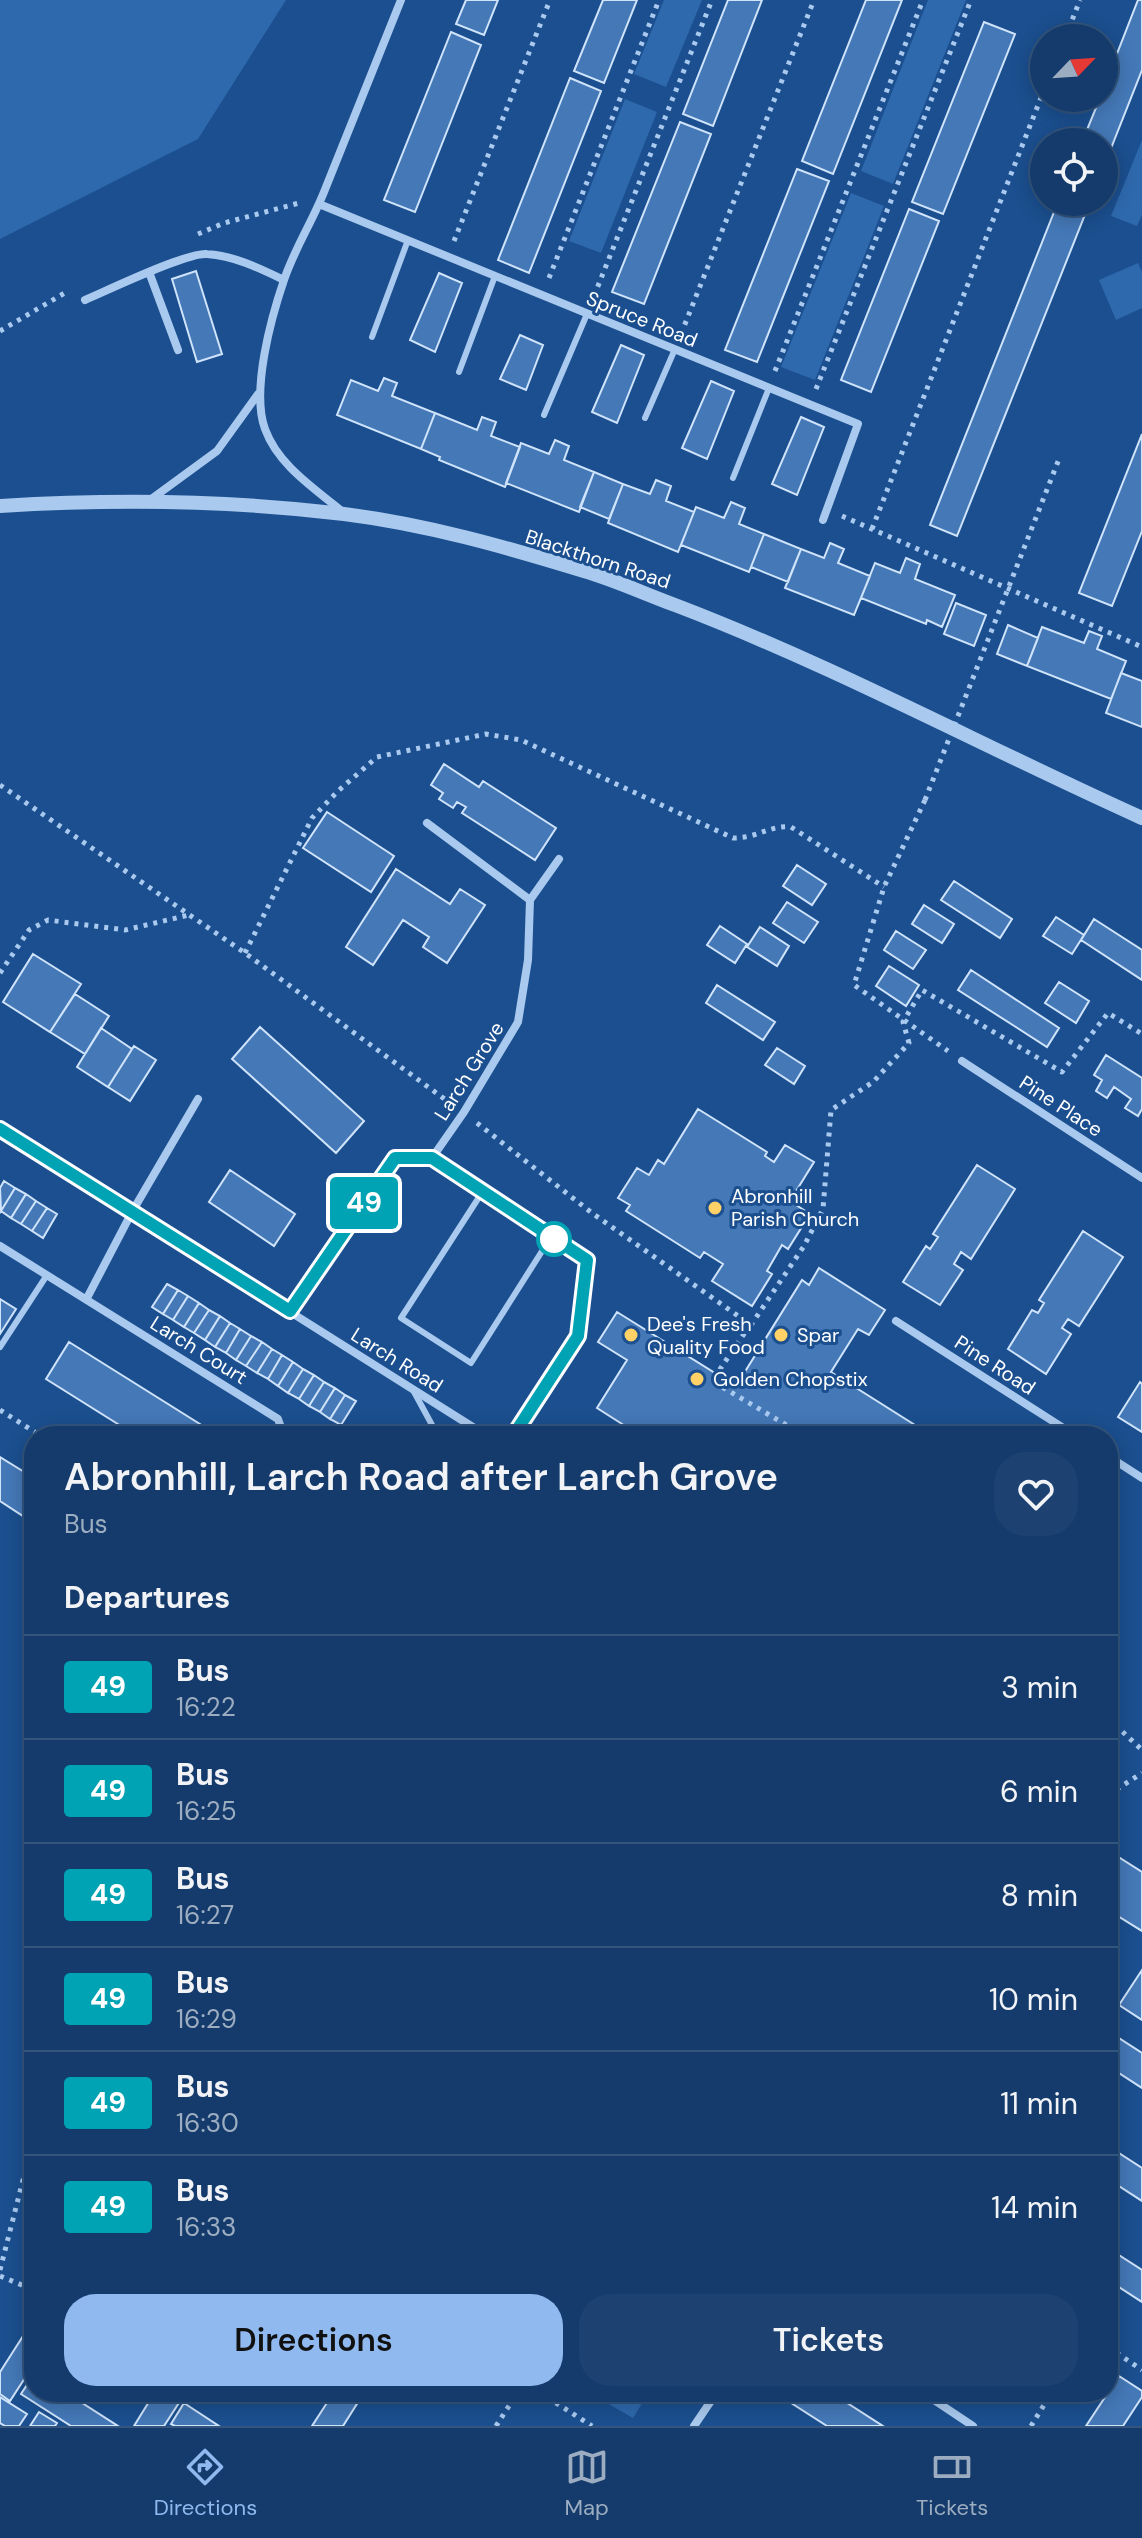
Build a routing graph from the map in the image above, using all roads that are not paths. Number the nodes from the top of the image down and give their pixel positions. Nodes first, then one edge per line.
1 (401, 0) edge
2 (319, 204) junction
3 (408, 240) junction
4 (149, 272) junction
5 (495, 276) junction
6 (284, 280) junction
7 (85, 300) dead end
8 (587, 314) junction
9 (372, 337) dead end
10 (675, 349) junction
11 (178, 350) dead end
12 (459, 372) dead end
13 (769, 388) junction
14 (258, 393) junction
15 (544, 415) dead end
16 (645, 418) dead end
17 (733, 478) dead end
18 (150, 500) junction
19 (0, 506) edge
20 (346, 514) junction
21 (823, 520) dead end
22 (1142, 818) edge
23 (427, 823) dead end
24 (559, 859) dead end
25 (530, 900) junction
26 (962, 1061) road end
27 (198, 1099) dead end
28 (0, 1129) edge
29 (432, 1158) junction
30 (1142, 1178) edge
31 (483, 1191) junction
32 (132, 1212) junction
33 (551, 1237) junction
34 (0, 1246) edge
35 (47, 1275) junction
36 (87, 1298) junction
37 (290, 1311) junction
38 (896, 1321) dead end
39 (0, 1347) edge
40 (412, 1389) junction
41 (280, 1426) edge
42 (432, 1426) edge
43 (471, 1426) edge
44 (520, 1426) edge
45 (1060, 1426) edge
46 (1118, 1462) edge
47 (1142, 1478) edge
48 (710, 2402) edge
49 (937, 2402) edge
50 (694, 2426) edge
51 (973, 2426) edge

1 - 2 street
2 - 3 street, Spruce Road
2 - 6 street
3 - 5 street, Spruce Road
3 - 9 lane
4 - 6 street
4 - 7 street
4 - 11 street
5 - 8 street, Spruce Road
5 - 12 lane
6 - 14 street
8 - 10 street, Spruce Road
8 - 15 lane
10 - 13 street, Spruce Road
10 - 16 lane
13 - 17 lane
13 - 21 street, Spruce Road
14 - 18 street
14 - 20 street
18 - 19 street, Blackthorn Road
18 - 20 street, Blackthorn Road
20 - 22 street, Blackthorn Road
23 - 25 street
24 - 25 street
25 - 29 street, Larch Grove
26 - 30 street, Pine Place
27 - 32 street
28 - 32 street, Larch Road
29 - 31 street
29 - 37 street
31 - 33 street
31 - 33 lane
32 - 36 street
32 - 37 street, Larch Road
33 - 44 street
34 - 35 street, Larch Court
35 - 36 street, Larch Court
35 - 39 lane
36 - 41 street, Larch Court
37 - 40 street, Larch Road
38 - 45 street, Pine Road
40 - 42 lane
40 - 43 street, Larch Road
46 - 47 street
48 - 50 street
49 - 51 street

